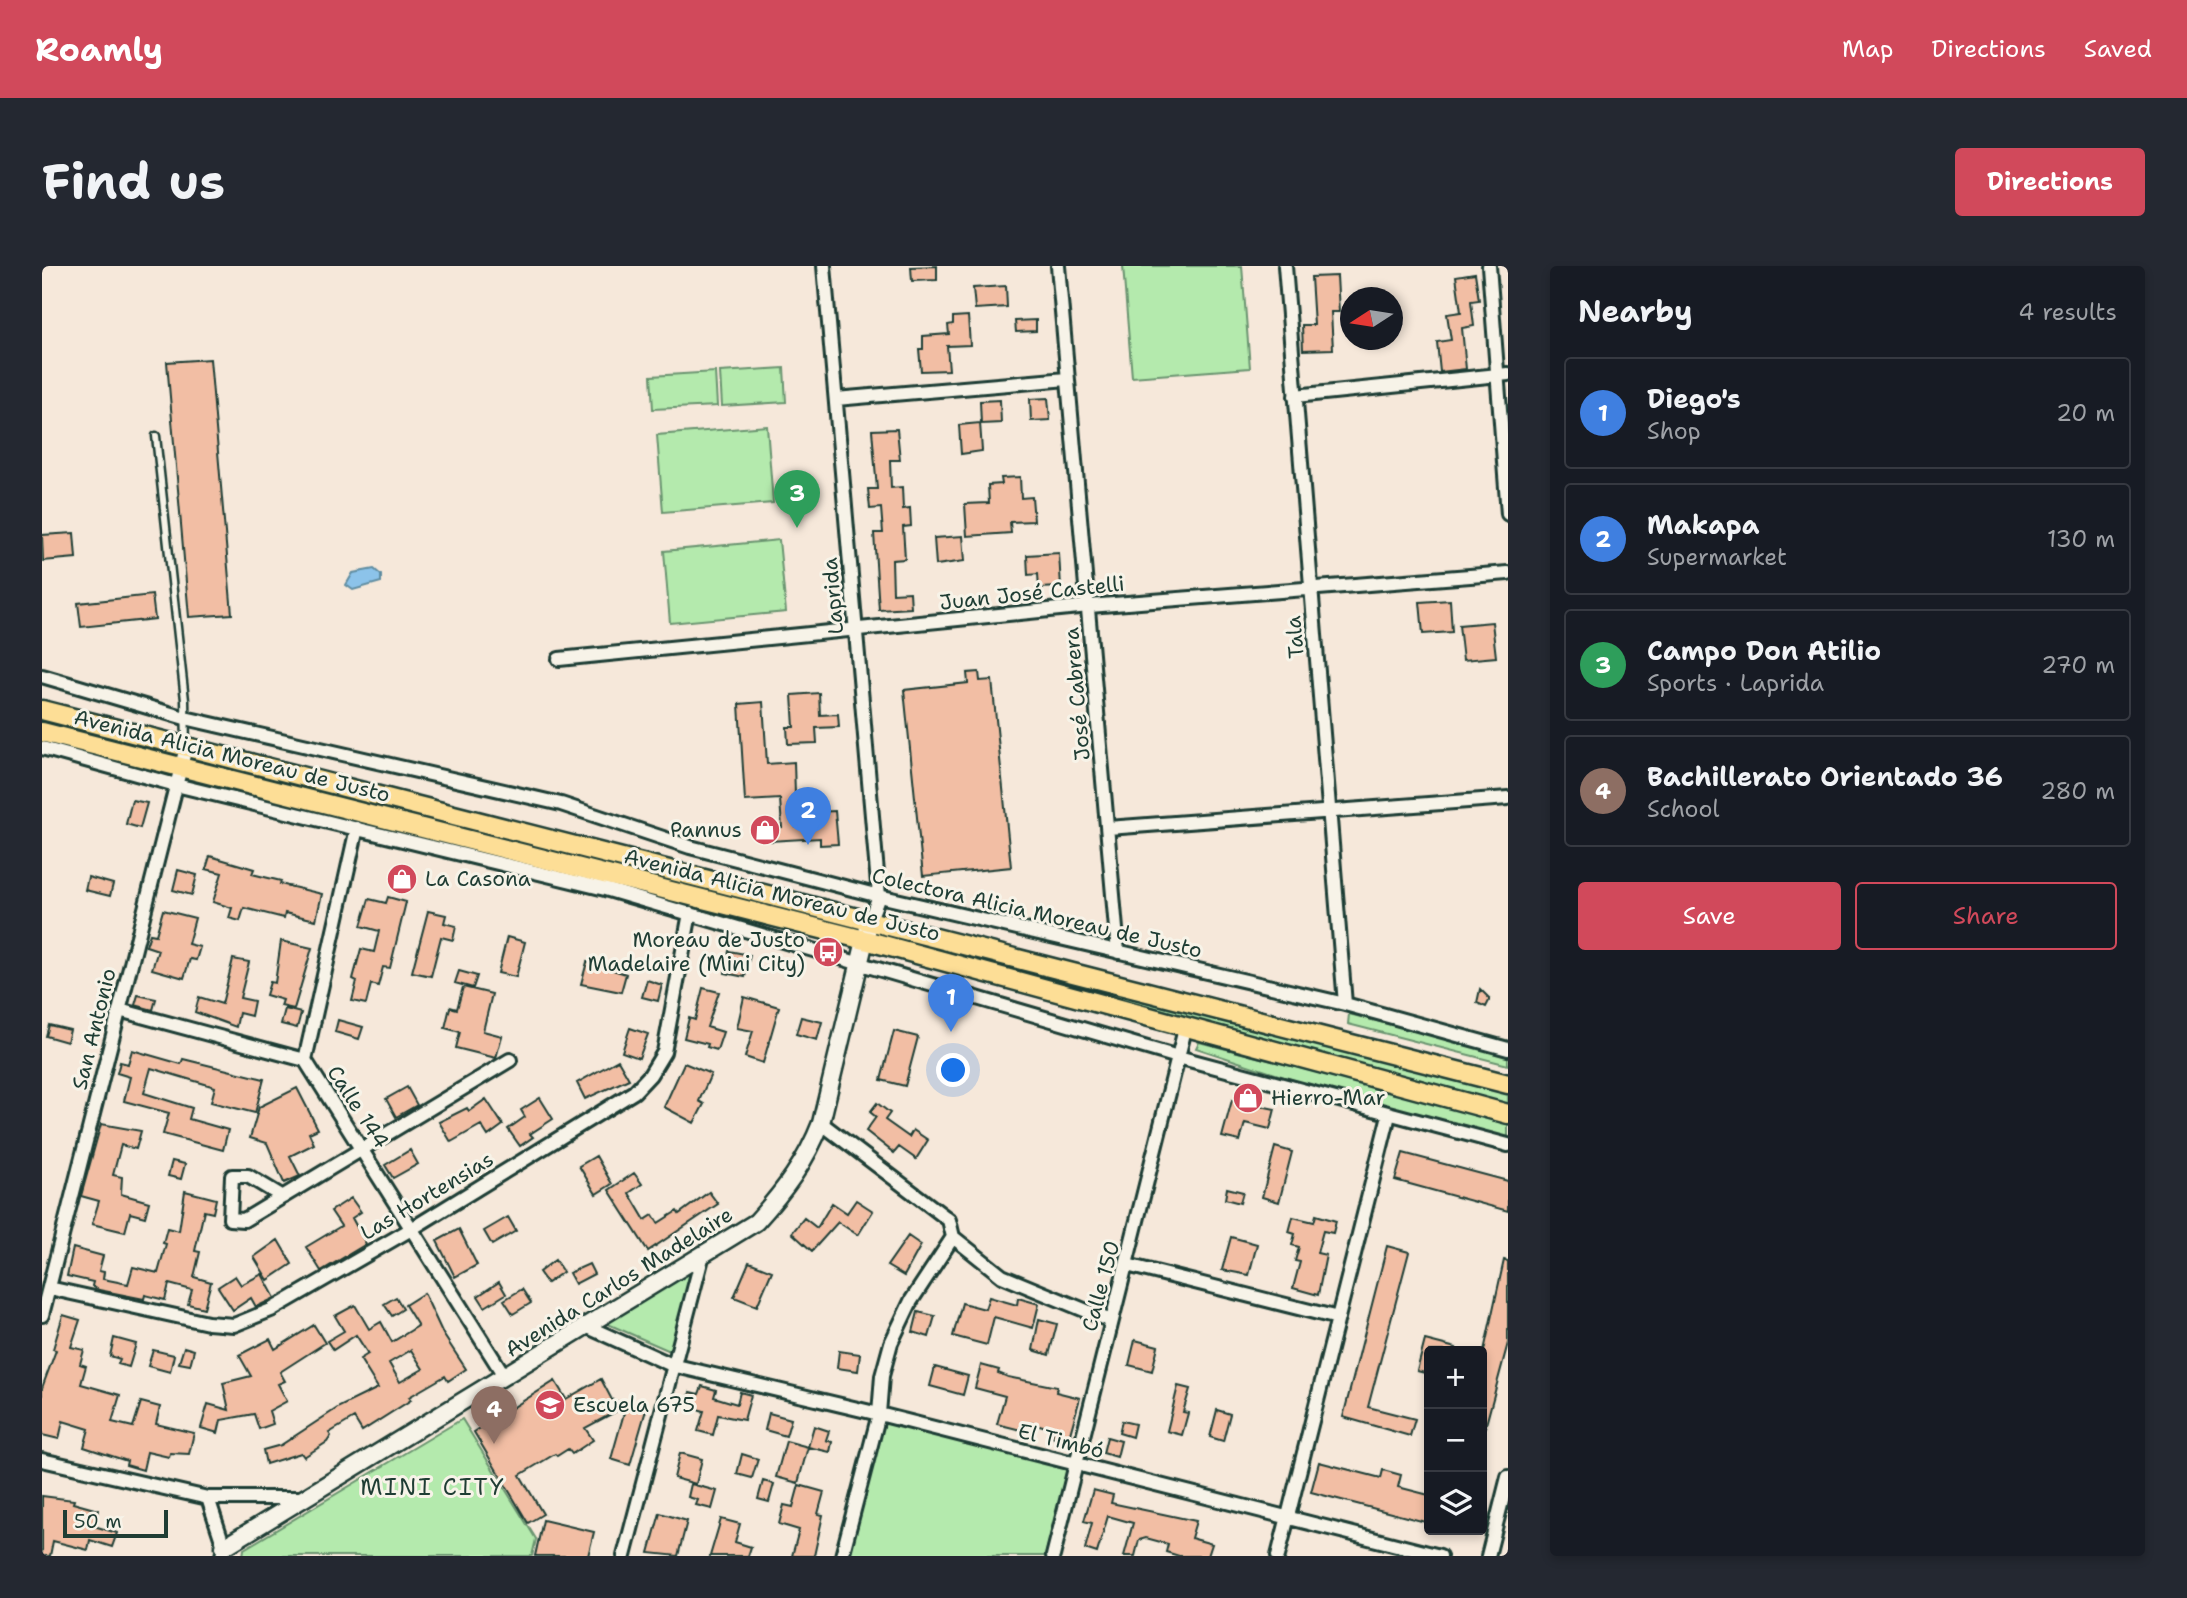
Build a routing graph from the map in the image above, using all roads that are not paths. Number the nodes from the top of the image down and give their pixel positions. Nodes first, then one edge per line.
1 (824, 266) edge
2 (1058, 266) edge
3 (1285, 266) edge
4 (1489, 266) edge
5 (1503, 374) edge
6 (1067, 379) junction
7 (1295, 396) junction
8 (836, 399) junction
9 (156, 436) dead end
10 (1508, 514) edge
11 (1508, 573) edge
12 (1311, 589) junction
13 (1089, 606) junction
14 (856, 630) junction
15 (559, 659) dead end
16 (42, 677) edge
17 (42, 710) edge
18 (185, 718) junction
19 (42, 732) edge
20 (42, 748) edge
21 (184, 755) junction
22 (176, 785) junction
23 (1508, 798) edge
24 (1330, 811) junction
25 (357, 828) junction
26 (1108, 828) junction
27 (879, 896) junction
28 (690, 913) junction
29 (867, 931) junction
30 (1118, 952) junction
31 (860, 962) junction
32 (1345, 1004) junction
33 (119, 1010) junction
34 (1186, 1025) junction
35 (1508, 1049) edge
36 (1178, 1057) junction
37 (305, 1059) junction
38 (510, 1060) dead end
39 (1508, 1084) edge
40 (1508, 1114) edge
41 (1389, 1115) junction
42 (821, 1123) junction
43 (1508, 1144) edge
44 (362, 1149) junction
45 (283, 1197) junction
46 (413, 1228) junction
47 (953, 1237) junction
48 (702, 1258) junction
49 (1127, 1265) junction
50 (49, 1288) junction
51 (42, 1315) edge
52 (1338, 1318) junction
53 (1111, 1321) junction
54 (588, 1327) junction
55 (673, 1364) junction
56 (505, 1377) junction
57 (880, 1414) junction
58 (42, 1460) edge
59 (1075, 1464) junction
60 (1508, 1477) edge
61 (208, 1498) junction
62 (304, 1498) junction
63 (1287, 1517) junction
64 (223, 1552) edge
65 (1051, 1555) edge
66 (624, 1556) edge
67 (842, 1556) edge
68 (1278, 1556) edge
69 (1440, 1556) edge
70 (1488, 1556) edge

1 - 8 street, Laprida
2 - 6 street, José Cabrera
3 - 7 street, Tala
4 - 5 street
5 - 7 street
5 - 10 street
6 - 8 street
6 - 13 street, José Cabrera
7 - 12 street, Tala
8 - 14 street, Laprida
9 - 18 lane
11 - 12 street, Juan José Castelli
12 - 13 street, Juan José Castelli
12 - 24 street, Tala
13 - 14 street, Juan José Castelli
13 - 26 street, José Cabrera
14 - 15 street, Juan José Castelli
14 - 27 street, Laprida
16 - 18 street, Colectora Alicia Moreau de Justo
17 - 21 main road, Avenida Alicia Moreau de Justo
18 - 21 lane
18 - 27 street, Colectora Alicia Moreau de Justo
19 - 21 main road, Avenida Alicia Moreau de Justo
20 - 22 street
21 - 22 street, San Antonio
21 - 29 main road, Avenida Alicia Moreau de Justo
22 - 25 street
22 - 33 street, San Antonio
23 - 24 street
24 - 26 street
24 - 32 street, Tala
25 - 28 street
25 - 37 street, Calle 144
26 - 30 street, José Cabrera
27 - 29 street, Laprida
27 - 30 street, Colectora Alicia Moreau de Justo
28 - 31 street
28 - 46 street, Las Hortensias
29 - 31 main road, Avenida Carlos Madelaire
29 - 34 main road, Avenida Alicia Moreau de Justo
29 - 39 main road, Avenida Alicia Moreau de Justo
30 - 32 street, Colectora Alicia Moreau de Justo
31 - 36 street
31 - 42 main road, Avenida Carlos Madelaire
32 - 35 street, Colectora Alicia Moreau de Justo
33 - 37 street
33 - 50 street, San Antonio
34 - 36 street, Calle 150
34 - 40 main road, Avenida Alicia Moreau de Justo
36 - 41 street
36 - 49 street, Calle 150
37 - 44 street, Calle 144
38 - 44 street
41 - 43 street
41 - 52 street
42 - 47 street
42 - 48 main road, Avenida Carlos Madelaire
44 - 45 street
44 - 46 street, Calle 144
45 - 45 street
46 - 50 street, Las Hortensias
46 - 56 street, Calle 144
47 - 53 street
47 - 57 street
48 - 54 main road, Avenida Carlos Madelaire
48 - 55 street
49 - 52 street
49 - 53 street, Calle 150
50 - 51 street, San Antonio
52 - 63 street
53 - 59 street, Calle 150
54 - 55 street, El Timbó
54 - 56 main road, Avenida Carlos Madelaire
55 - 57 street, El Timbó
55 - 66 street
56 - 62 main road, Avenida Carlos Madelaire
57 - 59 street, El Timbó
57 - 67 street
58 - 61 street
59 - 63 street, El Timbó
59 - 65 street, Calle 150
60 - 70 street
61 - 62 street
61 - 64 street
62 - 64 main road, Avenida Carlos Madelaire
63 - 68 street
63 - 69 street, El Timbó

